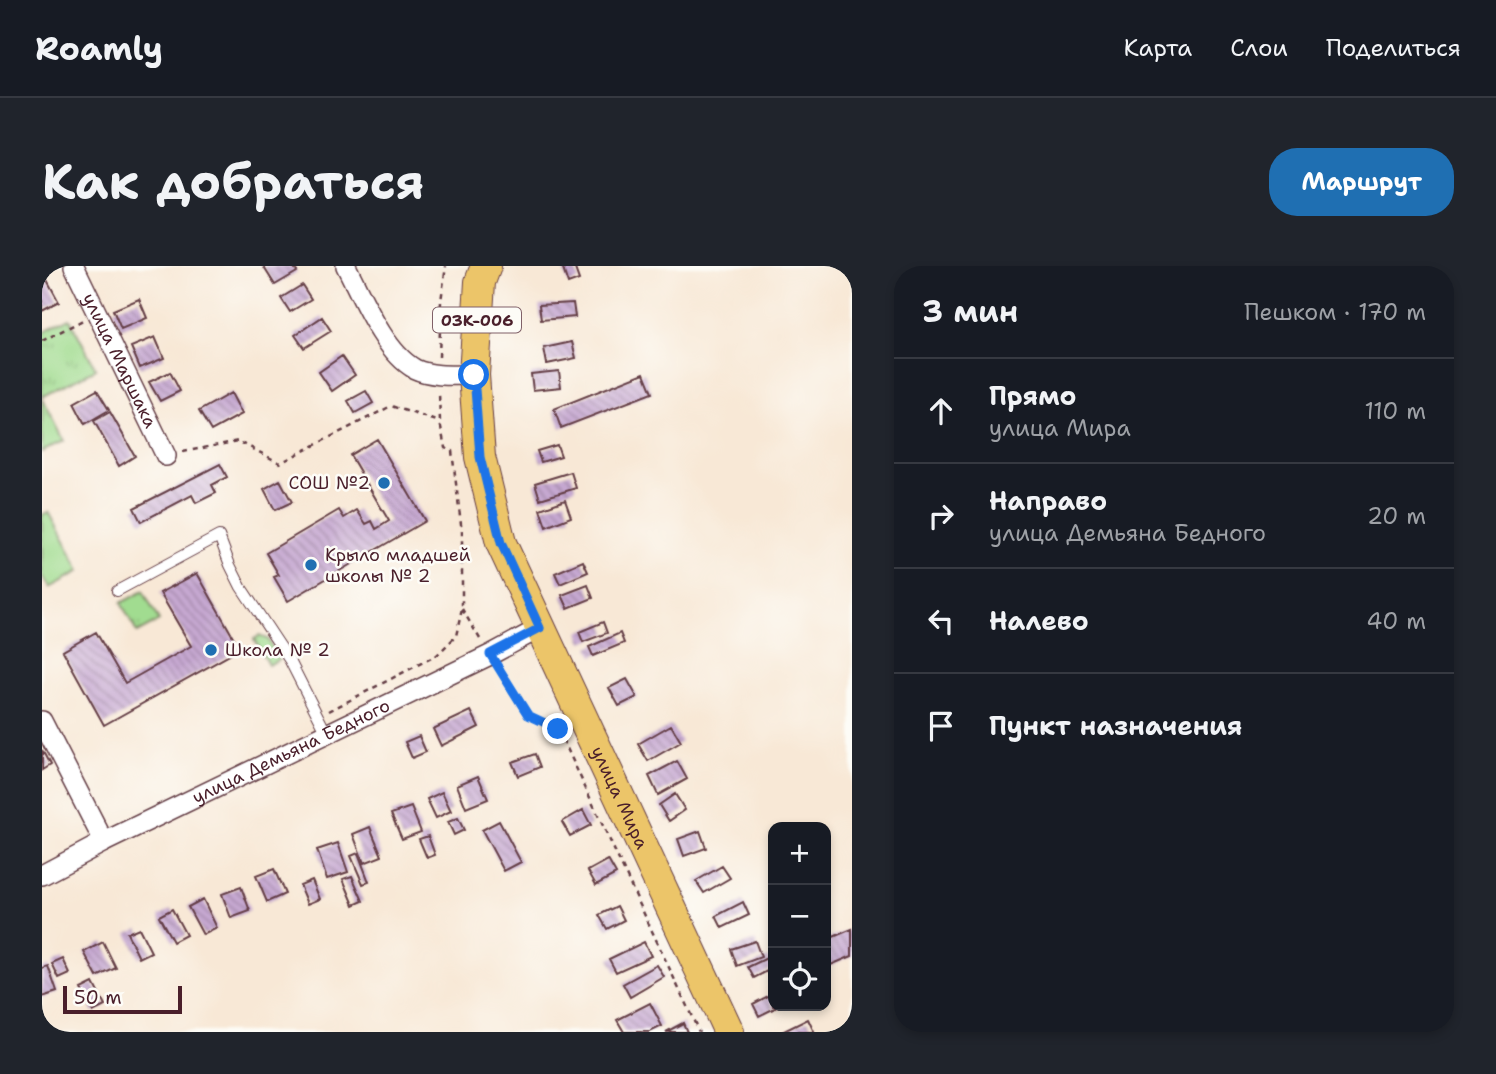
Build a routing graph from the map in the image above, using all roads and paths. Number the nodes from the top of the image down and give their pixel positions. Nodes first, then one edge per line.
1 (74, 266) edge
2 (346, 266) edge
3 (446, 266) edge
4 (486, 266) edge
5 (96, 313) junction
6 (42, 341) edge
7 (439, 374) junction
8 (474, 375) junction
9 (440, 422) junction
10 (166, 456) joint
11 (117, 591) dead end
12 (462, 609) junction
13 (540, 628) junction
14 (490, 654) junction
15 (42, 721) edge
16 (322, 725) junction
17 (104, 842) junction
18 (42, 875) edge
19 (699, 1032) edge
20 (729, 1032) edge

1 - 5 street, улица Маршака
2 - 7 street
3 - 7 path
4 - 8 main road, 03К-006
5 - 6 path
5 - 10 street, улица Маршака
7 - 8 street
7 - 9 path
8 - 13 main road, улица Мира / 03К-006
9 - 10 path
9 - 12 path
11 - 16 lane
12 - 14 path
12 - 16 path
13 - 14 street, улица Демьяна Бедного
13 - 20 main road, улица Мира / 03К-006
14 - 16 street, улица Демьяна Бедного
14 - 19 path
15 - 17 street
16 - 17 street, улица Демьяна Бедного
17 - 18 street, улица Демьяна Бедного

